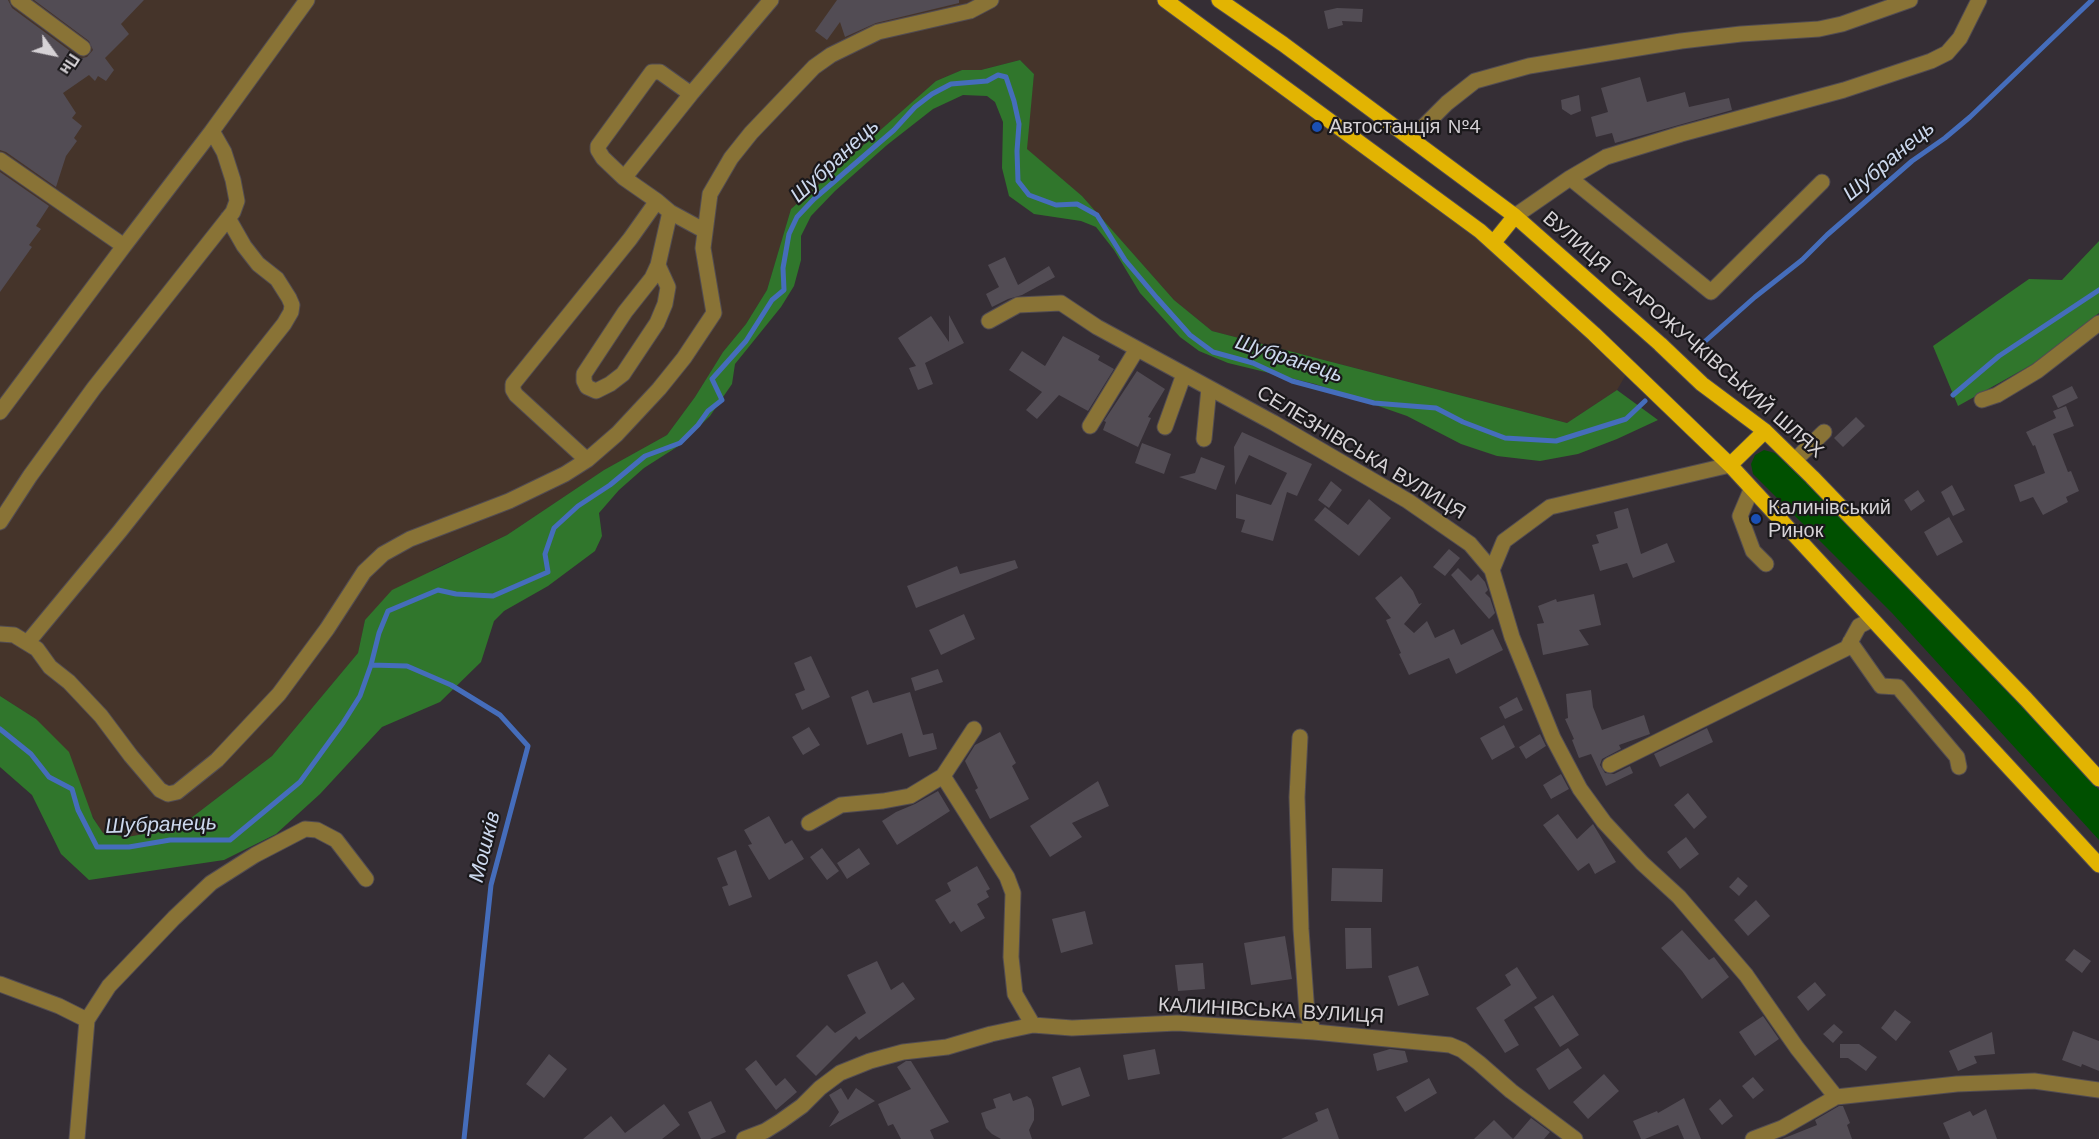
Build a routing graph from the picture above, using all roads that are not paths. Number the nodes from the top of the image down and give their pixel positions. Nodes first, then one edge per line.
1 (18, 0) edge
2 (307, 0) edge
3 (771, 0) edge
4 (992, 0) edge
5 (1165, 0) edge
6 (1219, 0) edge
7 (1910, 0) edge
8 (1979, 0) edge
9 (83, 48) dead end
10 (691, 94) junction
11 (212, 131) junction
12 (1411, 139) junction
13 (0, 160) edge
14 (624, 178) junction
15 (1570, 178) junction
16 (1822, 182) dead end
17 (657, 201) junction
18 (670, 212) junction
19 (1515, 216) junction
20 (228, 218) junction
21 (705, 231) junction
22 (1494, 242) junction
23 (124, 246) junction
24 (658, 265) junction
25 (989, 321) dead end
26 (2099, 323) edge
27 (1137, 349) junction
28 (1184, 374) junction
29 (1209, 388) junction
30 (1982, 400) dead end
31 (0, 412) edge
32 (1090, 426) dead end
33 (1165, 427) dead end
34 (1765, 431) junction
35 (1824, 432) dead end
36 (1204, 439) dead end
37 (587, 460) junction
38 (1795, 460) junction
39 (1730, 465) junction
40 (1751, 490) junction
41 (0, 522) edge
42 (1766, 564) dead end
43 (1492, 570) junction
44 (1871, 620) junction
45 (0, 634) edge
46 (28, 642) junction
47 (1850, 642) junction
48 (974, 729) dead end
49 (1300, 737) dead end
50 (1610, 765) dead end
51 (1959, 767) dead end
52 (943, 776) junction
53 (2099, 779) edge
54 (809, 823) dead end
55 (2099, 865) edge
56 (366, 879) dead end
57 (0, 984) edge
58 (87, 1020) junction
59 (1033, 1025) junction
60 (1314, 1032) junction
61 (2099, 1090) edge
62 (1836, 1097) junction
63 (77, 1139) edge
64 (744, 1139) edge
65 (1575, 1139) edge
66 (1753, 1139) edge

1 - 9 street
2 - 11 street
3 - 10 street
4 - 21 street
5 - 22 main road
6 - 12 main road, ВУЛИЦЯ СТАРОЖУЧКІВСЬКИЙ ШЛЯХ
7 - 12 street
8 - 15 street
10 - 14 street
10 - 14 street
11 - 20 street
11 - 23 street
12 - 19 main road, ВУЛИЦЯ СТАРОЖУЧКІВСЬКИЙ ШЛЯХ
13 - 23 street
14 - 17 street
15 - 16 street
15 - 19 street
17 - 18 street
17 - 37 street
18 - 21 street
18 - 24 street
19 - 22 main road
19 - 34 main road, ВУЛИЦЯ СТАРОЖУЧКІВСЬКИЙ ШЛЯХ
20 - 41 street
20 - 46 street
21 - 37 street
22 - 39 main road
23 - 31 street
24 - 24 street
25 - 27 street, СЕЛЕЗНІВСЬКА ВУЛИЦЯ
26 - 30 street
27 - 28 street, СЕЛЕЗНІВСЬКА ВУЛИЦЯ
27 - 32 street
28 - 29 street, СЕЛЕЗНІВСЬКА ВУЛИЦЯ
28 - 33 street
29 - 36 street
29 - 43 street, СЕЛЕЗНІВСЬКА ВУЛИЦЯ
34 - 38 main road, ВУЛИЦЯ СТАРОЖУЧКІВСЬКИЙ ШЛЯХ
34 - 39 main road
35 - 38 street
37 - 46 street
38 - 53 main road, ВУЛИЦЯ СТАРОЖУЧКІВСЬКИЙ ШЛЯХ
39 - 40 main road
39 - 43 street
40 - 42 street
40 - 44 main road
43 - 62 street
44 - 47 street
44 - 55 main road
45 - 46 street
47 - 50 street
47 - 51 street
48 - 52 street
49 - 60 street
52 - 54 street
52 - 59 street
56 - 58 street
57 - 58 street
58 - 63 street
59 - 60 street, КАЛИНІВСЬКА ВУЛИЦЯ
59 - 64 street, КАЛИНІВСЬКА ВУЛИЦЯ
60 - 65 street, КАЛИНІВСЬКА ВУЛИЦЯ
61 - 62 street
62 - 66 street

